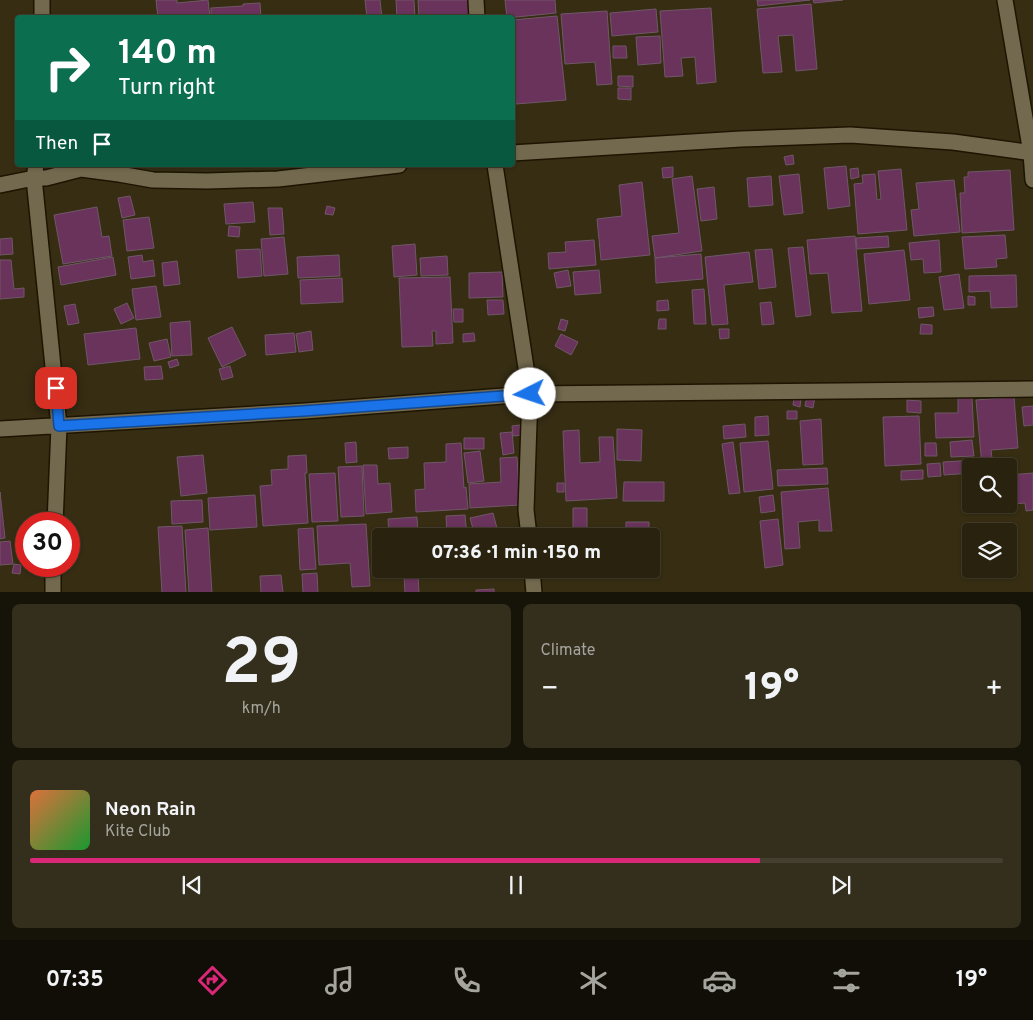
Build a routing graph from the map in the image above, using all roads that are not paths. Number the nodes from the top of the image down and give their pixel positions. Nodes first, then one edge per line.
1 (42, 0) edge
2 (476, 0) edge
3 (1005, 0) edge
4 (42, 15) edge
5 (477, 15) edge
6 (1032, 153) edge
7 (515, 154) edge
8 (381, 167) edge
9 (495, 167) edge
10 (35, 172) edge
11 (1033, 180) edge
12 (0, 185) edge
13 (1033, 389) edge
14 (530, 394) junction
15 (59, 426) junction
16 (0, 429) edge
17 (55, 512) edge
18 (528, 528) edge
19 (52, 577) edge
20 (533, 578) edge
21 (53, 592) edge
22 (534, 592) edge

1 - 4 street
2 - 5 street
3 - 6 street
6 - 7 street
6 - 11 street
8 - 10 street
9 - 14 street
10 - 12 street
10 - 15 street
13 - 14 street
14 - 15 street
14 - 18 street
15 - 16 street
15 - 17 street
19 - 21 street
20 - 22 street

